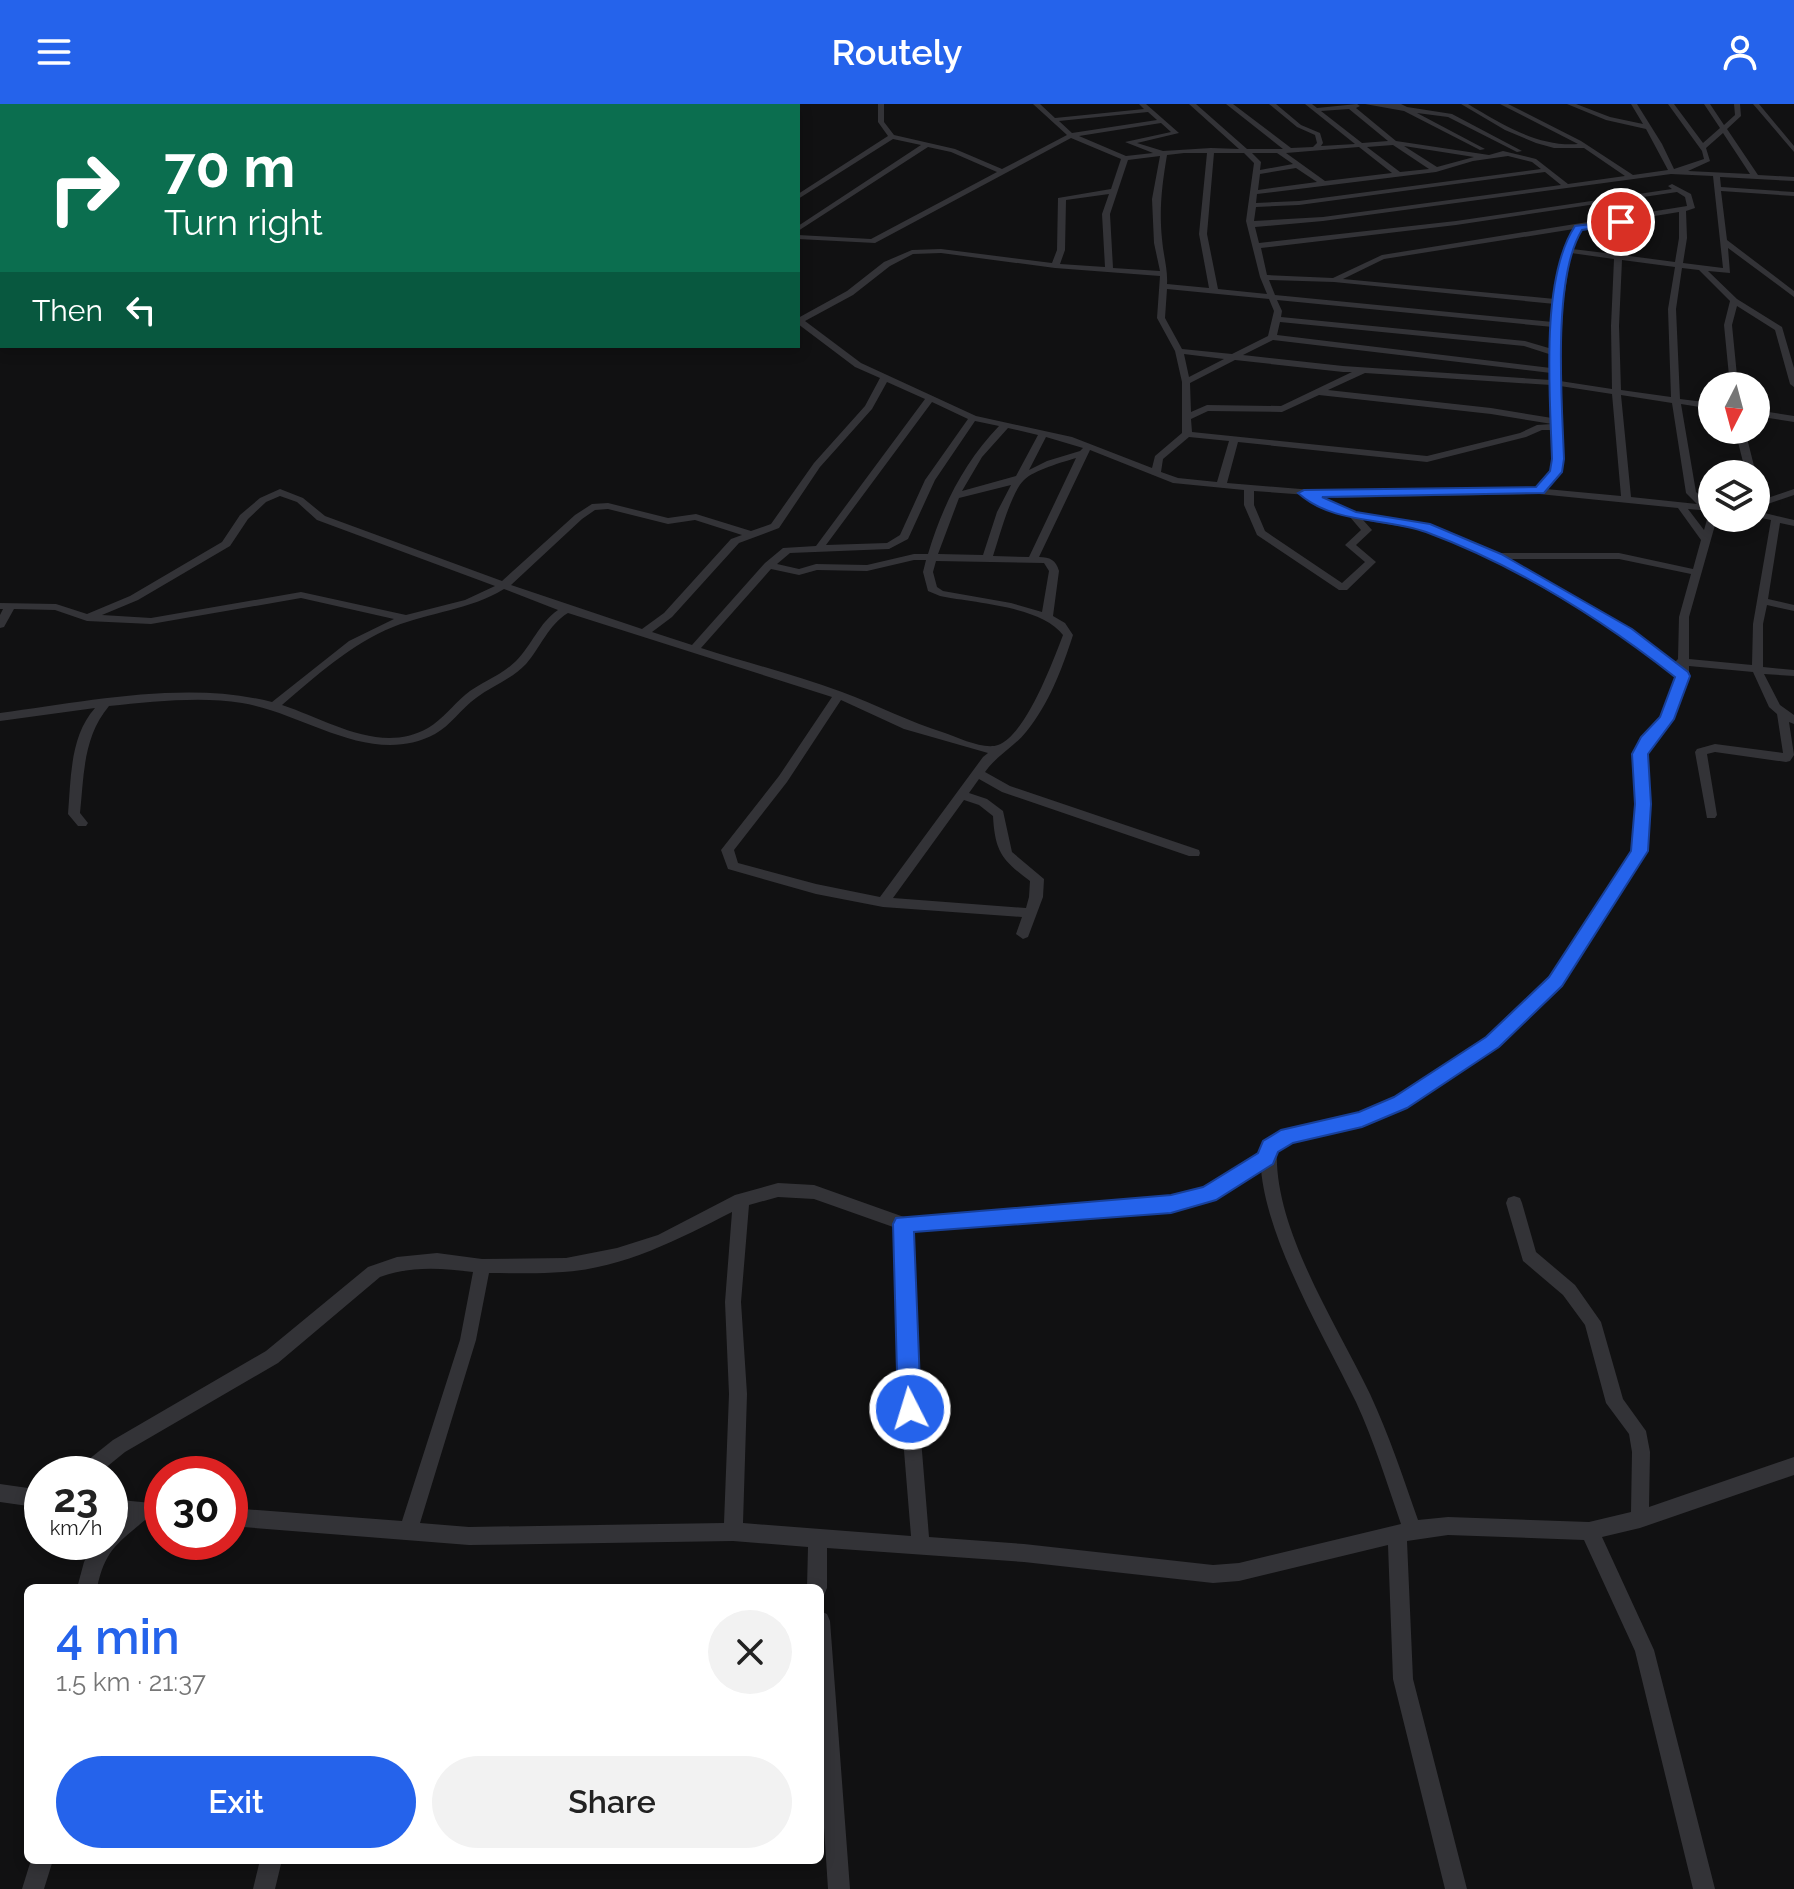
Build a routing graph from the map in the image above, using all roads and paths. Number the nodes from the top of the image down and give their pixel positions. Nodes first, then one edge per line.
1 (881, 104) edge
2 (1036, 104) edge
3 (1192, 104) edge
4 (1229, 104) edge
5 (1272, 104) edge
6 (1371, 104) edge
7 (1381, 104) edge
8 (1396, 104) edge
9 (1464, 104) edge
10 (1503, 104) edge
11 (1570, 104) edge
12 (1634, 104) edge
13 (1671, 104) edge
14 (1707, 104) edge
15 (1737, 104) edge
16 (1756, 104) edge
17 (1146, 106) edge
18 (1311, 107) edge
19 (1351, 107) junction
20 (1408, 110) junction
21 (1057, 119) junction
22 (1164, 121) junction
23 (1648, 127) junction
24 (1723, 127) junction
25 (1071, 135) junction
26 (892, 137) junction
27 (1128, 142) junction
28 (1394, 143) junction
29 (928, 144) junction
30 (1549, 144) junction
31 (1100, 146) junction
32 (1358, 146) junction
33 (1585, 146) junction
34 (1703, 147) junction
35 (1315, 148) junction
36 (1211, 150) junction
37 (1289, 150) junction
38 (1794, 150) edge
39 (1245, 151) junction
40 (1279, 151) junction
41 (1164, 154) junction
42 (1508, 154) junction
43 (1528, 156) junction
44 (1491, 157) junction
45 (1125, 158) junction
46 (1296, 166) junction
47 (1436, 170) junction
48 (1546, 170) junction
49 (1004, 172) junction
50 (1258, 172) junction
51 (1672, 172) junction
52 (1399, 175) junction
53 (1651, 175) junction
54 (1716, 175) junction
55 (1755, 176) junction
56 (1631, 177) junction
57 (1794, 179) edge
58 (1324, 184) junction
59 (1589, 184) junction
60 (1568, 187) junction
61 (1717, 189) junction
62 (1679, 190) junction
63 (1113, 191) junction
64 (1255, 192) junction
65 (1794, 194) edge
66 (800, 196) edge
67 (1590, 204) junction
68 (1254, 205) junction
69 (1683, 212) junction
70 (1618, 222) junction
71 (1251, 225) junction
72 (800, 228) edge
73 (1578, 228) junction
74 (800, 237) edge
75 (1725, 242) junction
76 (1256, 246) junction
77 (1571, 251) junction
78 (1617, 258) junction
79 (1055, 266) junction
80 (1679, 266) junction
81 (1109, 270) junction
82 (1703, 270) junction
83 (1164, 274) junction
84 (1264, 277) junction
85 (1334, 280) junction
86 (1163, 286) junction
87 (1214, 291) junction
88 (1794, 295) edge
89 (1273, 298) junction
90 (1734, 301) junction
91 (1560, 302) junction
92 (1278, 319) junction
93 (800, 320) edge
94 (800, 322) edge
95 (1558, 325) junction
96 (1272, 337) junction
97 (1179, 351) junction
98 (1555, 353) junction
99 (1231, 357) junction
100 (1365, 370) junction
101 (1556, 371) junction
102 (1733, 372) edge
103 (885, 377) junction
104 (1186, 382) junction
105 (1556, 383) junction
106 (1794, 384) edge
107 (1614, 391) junction
108 (1318, 392) junction
109 (931, 397) junction
110 (1676, 400) junction
111 (1698, 404) edge
112 (1770, 415) edge
113 (1188, 417) junction
114 (973, 418) junction
115 (1794, 419) edge
116 (1556, 424) junction
117 (1006, 425) junction
118 (1043, 434) junction
119 (1187, 434) junction
120 (1235, 438) junction
121 (1085, 450) junction
122 (1556, 472) junction
123 (1156, 474) junction
124 (1019, 479) junction
125 (1221, 486) junction
126 (1249, 490) junction
127 (1539, 491) junction
128 (1794, 492) edge
129 (1304, 493) junction
130 (1691, 493) junction
131 (1582, 494) junction
132 (958, 495) junction
133 (1626, 499) junction
134 (1698, 500) edge
135 (1770, 500) edge
136 (1677, 504) junction
137 (1698, 509) edge
138 (1352, 515) junction
139 (1770, 518) edge
140 (1776, 519) junction
141 (1794, 523) edge
142 (1706, 532) edge
143 (749, 534) junction
144 (1704, 538) junction
145 (820, 547) junction
146 (1496, 556) junction
147 (932, 558) junction
148 (987, 558) junction
149 (1033, 559) junction
150 (769, 565) junction
151 (1694, 572) junction
152 (503, 585) junction
153 (1764, 601) junction
154 (6, 605) edge
155 (1794, 608) edge
156 (567, 609) junction
157 (1047, 617) junction
158 (87, 618) junction
159 (405, 618) junction
160 (0, 625) edge
161 (643, 634) junction
162 (693, 650) junction
163 (1682, 669) junction
164 (1757, 670) junction
165 (1794, 673) edge
166 (839, 695) junction
167 (104, 705) junction
168 (274, 706) junction
169 (0, 717) edge
170 (1788, 718) edge
171 (1001, 749) junction
172 (980, 774) junction
173 (964, 796) junction
174 (1711, 815) dead end
175 (82, 823) dead end
176 (1194, 853) dead end
177 (883, 902) junction
178 (1031, 913) junction
179 (1023, 934) dead end
180 (1266, 1158) junction
181 (741, 1200) junction
182 (1514, 1203) dead end
183 (904, 1224) junction
184 (482, 1266) junction
185 (106, 1456) edge
186 (1794, 1466) edge
187 (0, 1493) edge
188 (24, 1496) edge
189 (128, 1510) edge
190 (141, 1512) junction
191 (144, 1512) edge
192 (248, 1518) edge
193 (1640, 1519) junction
194 (128, 1523) edge
195 (408, 1531) junction
196 (1404, 1531) junction
197 (1589, 1531) junction
198 (733, 1532) junction
199 (818, 1538) junction
200 (921, 1547) junction
201 (94, 1560) edge
202 (88, 1584) edge
203 (817, 1584) edge
204 (824, 1677) edge
205 (41, 1864) edge
206 (270, 1864) edge
207 (33, 1889) edge
208 (264, 1889) edge
209 (839, 1889) edge
210 (1456, 1889) edge
211 (1704, 1889) edge

1 - 26 street
2 - 21 street
3 - 39 street
4 - 37 street
5 - 35 street
6 - 7 street
6 - 19 street
6 - 20 street
8 - 20 street
9 - 30 street
10 - 33 street
11 - 23 street
12 - 23 street
13 - 34 street
14 - 24 street
15 - 24 street
16 - 38 street
17 - 21 street
17 - 22 street
18 - 19 street
18 - 32 street
19 - 28 street
20 - 42 street
20 - 43 street
21 - 25 street
22 - 25 street
22 - 27 street
23 - 51 street
24 - 34 street
24 - 55 street
25 - 31 street
25 - 49 street
26 - 29 street
26 - 66 street
27 - 31 street
27 - 41 street
28 - 32 street
28 - 44 street
28 - 47 street
29 - 49 street
29 - 72 street
30 - 33 street
30 - 43 street
31 - 45 street
32 - 35 street
32 - 52 street
33 - 56 street
34 - 51 street
35 - 37 street
36 - 39 street
36 - 41 street
36 - 87 street
37 - 40 street
39 - 40 street
39 - 50 street
40 - 46 street
41 - 45 street
41 - 83 street
42 - 43 street
42 - 44 street
43 - 48 street
44 - 47 street
45 - 63 street
46 - 50 street
46 - 58 street
47 - 52 street
48 - 60 street
48 - 68 street
49 - 74 street
50 - 64 street
51 - 53 street
51 - 54 street
52 - 58 street
53 - 56 street
53 - 62 street
54 - 55 street
54 - 61 street
55 - 57 street
56 - 59 street
58 - 64 street
59 - 60 street
59 - 67 street
60 - 71 street
61 - 65 street
61 - 75 street
62 - 67 street
62 - 69 street
63 - 79 street
63 - 81 street
64 - 68 street
67 - 70 street
67 - 76 street
68 - 71 street
69 - 70 street
69 - 80 street
70 - 73 street
70 - 78 street
71 - 76 street
73 - 77 street
73 - 85 street
75 - 82 street
75 - 88 street
76 - 84 street
77 - 78 street
77 - 91 street
78 - 80 street
78 - 107 street
79 - 81 street
79 - 93 street
80 - 82 street
80 - 110 street
81 - 83 street
82 - 90 street
83 - 86 street
84 - 85 street
84 - 89 street
85 - 91 street
86 - 87 street
86 - 97 street
87 - 89 street
89 - 92 street
89 - 95 street
90 - 102 street
90 - 106 street
91 - 95 street
92 - 96 street
92 - 98 street
94 - 103 street
95 - 98 street
96 - 99 street
96 - 101 street
97 - 99 street
97 - 104 street
98 - 101 street
99 - 100 street
99 - 104 street
100 - 105 street
100 - 108 street
101 - 105 street
103 - 109 street
103 - 143 street
104 - 113 street
105 - 107 street
105 - 116 street
107 - 110 street
107 - 133 street
108 - 113 street
108 - 116 street
109 - 114 street
109 - 145 street
110 - 111 street
110 - 130 street
112 - 115 street
113 - 119 street
114 - 117 street
114 - 145 street
116 - 120 street
116 - 122 street
117 - 118 street
117 - 132 street
118 - 121 street
118 - 124 street
119 - 120 street
119 - 123 street
120 - 125 street
121 - 123 street
121 - 124 street
121 - 149 street
122 - 127 street
122 - 131 street
123 - 125 street
124 - 132 street
124 - 148 street
125 - 126 street
126 - 129 street
126 - 138 street
127 - 129 street
127 - 131 street
128 - 135 street
129 - 138 street
130 - 134 street
130 - 136 street
131 - 133 street
132 - 147 street
133 - 136 street
136 - 137 street
136 - 144 street
138 - 146 street
139 - 140 street
140 - 141 street
140 - 153 street
142 - 144 street
143 - 152 street
143 - 161 street
144 - 151 street
145 - 150 street
146 - 151 street
146 - 163 street
147 - 148 street
147 - 150 street
147 - 157 street
148 - 149 street
149 - 157 street
150 - 162 street
151 - 163 street
152 - 156 street
152 - 158 street
152 - 159 street
153 - 155 street
153 - 164 street
154 - 158 street
154 - 160 street
156 - 161 street
156 - 168 street
157 - 171 street
158 - 159 street
159 - 168 street
161 - 162 street
162 - 166 street
163 - 164 street
163 - 180 street
164 - 165 street
164 - 170 street
166 - 171 street
166 - 177 street
167 - 168 street
167 - 169 street
167 - 175 street
170 - 174 street
171 - 172 street
172 - 173 street
172 - 176 street
173 - 177 street
173 - 178 street
177 - 178 street
178 - 179 street
180 - 183 street
180 - 196 street
181 - 183 street
181 - 184 street
181 - 198 street
182 - 193 street
183 - 200 street
184 - 185 street
184 - 195 street
186 - 193 street
187 - 188 street
189 - 190 street
190 - 191 street
190 - 194 street
192 - 195 street
193 - 197 street
195 - 198 street
196 - 197 street
196 - 200 street
196 - 210 street
197 - 211 street
198 - 199 street
199 - 200 street
199 - 203 street
201 - 202 street
204 - 209 street
205 - 207 street
206 - 208 street

